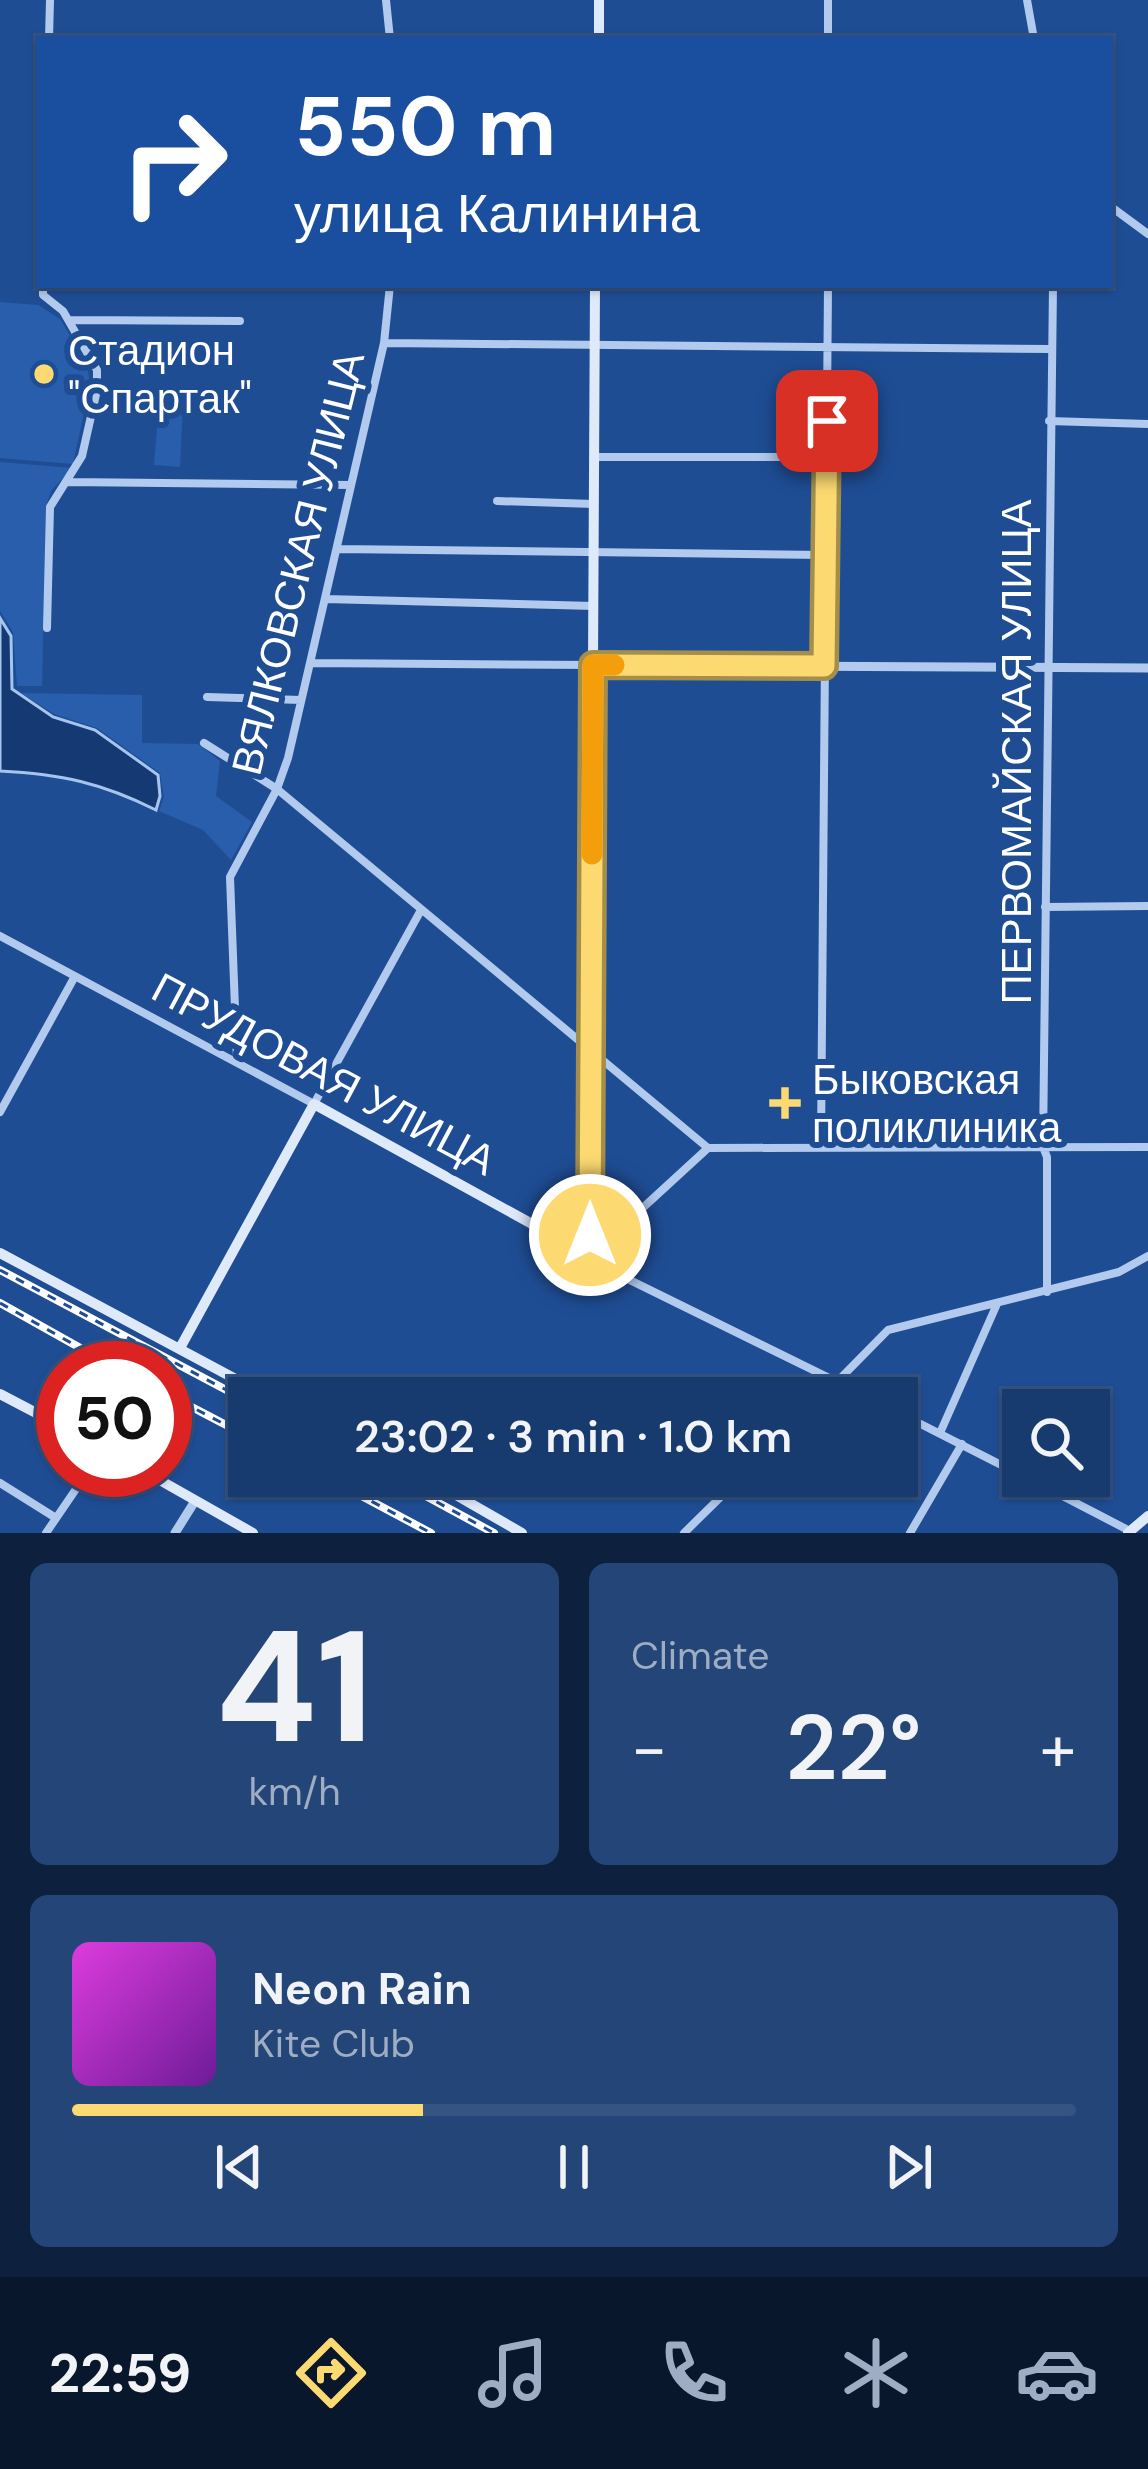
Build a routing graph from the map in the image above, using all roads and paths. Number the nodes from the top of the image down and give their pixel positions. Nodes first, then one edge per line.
1 (50, 0) edge
2 (386, 0) edge
3 (599, 0) edge
4 (828, 0) edge
5 (1027, 0) edge
6 (50, 36) edge
7 (389, 36) edge
8 (598, 36) edge
9 (828, 36) edge
10 (1033, 36) edge
11 (1113, 208) edge
12 (1148, 234) edge
13 (43, 288) edge
14 (390, 288) edge
15 (596, 288) edge
16 (828, 288) edge
17 (1052, 288) edge
18 (70, 320) junction
19 (240, 321) dead end
20 (384, 343) junction
21 (595, 344) junction
22 (828, 348) junction
23 (1050, 350) junction
24 (1049, 422) junction
25 (1148, 424) edge
26 (594, 457) junction
27 (826, 457) junction
28 (68, 482) junction
29 (351, 485) junction
30 (497, 501) dead end
31 (594, 504) junction
32 (338, 549) junction
33 (594, 551) junction
34 (825, 555) junction
35 (325, 599) junction
36 (594, 606) junction
37 (47, 628) dead end
38 (310, 662) junction
39 (593, 665) junction
40 (824, 666) junction
41 (1047, 667) junction
42 (1148, 668) edge
43 (207, 698) dead end
44 (302, 700) junction
45 (204, 743) dead end
46 (277, 789) junction
47 (1148, 906) edge
48 (1045, 907) junction
49 (421, 910) junction
50 (0, 936) edge
51 (74, 978) junction
52 (590, 1053) junction
53 (237, 1061) junction
54 (314, 1104) junction
55 (0, 1112) edge
56 (821, 1145) junction
57 (1043, 1147) junction
58 (1148, 1147) edge
59 (708, 1148) junction
60 (582, 1245) junction
61 (0, 1253) edge
62 (1148, 1256) edge
63 (587, 1259) junction
64 (1047, 1292) junction
65 (997, 1304) junction
66 (167, 1341) edge
67 (184, 1341) edge
68 (192, 1355) edge
69 (233, 1377) edge
70 (827, 1377) edge
71 (842, 1377) edge
72 (0, 1394) edge
73 (36, 1413) edge
74 (918, 1422) edge
75 (940, 1433) junction
76 (962, 1444) junction
77 (1002, 1465) edge
78 (0, 1483) edge
79 (70, 1497) edge
80 (188, 1497) edge
81 (459, 1497) edge
82 (721, 1497) edge
83 (1063, 1497) edge
84 (195, 1501) junction
85 (1148, 1516) edge
86 (56, 1518) junction
87 (1129, 1532) edge
88 (46, 1533) edge
89 (175, 1533) edge
90 (253, 1533) edge
91 (521, 1533) edge
92 (684, 1533) edge
93 (910, 1533) edge

1 - 6 street
2 - 7 street
3 - 8 main road
4 - 9 street
5 - 10 street
11 - 12 street
13 - 18 street
14 - 20 street, ВЯЛКОВСКАЯ УЛИЦА
15 - 21 main road
16 - 22 street
17 - 23 street, ПЕРВОМАЙСКАЯ УЛИЦА
18 - 19 street
18 - 28 street
20 - 21 street
20 - 29 street, ВЯЛКОВСКАЯ УЛИЦА
21 - 22 street
21 - 26 main road
22 - 23 street
22 - 27 street
23 - 24 street, ПЕРВОМАЙСКАЯ УЛИЦА
24 - 25 street
24 - 41 street, ПЕРВОМАЙСКАЯ УЛИЦА
26 - 27 street
26 - 31 main road
27 - 34 street
28 - 29 street
28 - 37 street
29 - 32 street, ВЯЛКОВСКАЯ УЛИЦА
30 - 31 street
31 - 33 main road
32 - 33 street
32 - 35 street, ВЯЛКОВСКАЯ УЛИЦА
33 - 34 street
33 - 36 main road
34 - 40 street
35 - 36 street
35 - 38 street, ВЯЛКОВСКАЯ УЛИЦА
36 - 39 main road
38 - 39 street
38 - 44 street, ВЯЛКОВСКАЯ УЛИЦА
39 - 40 street
39 - 52 main road
40 - 41 street
40 - 56 street
41 - 42 street
41 - 48 street, ПЕРВОМАЙСКАЯ УЛИЦА
43 - 44 street
44 - 46 street, ВЯЛКОВСКАЯ УЛИЦА
45 - 46 street
46 - 49 street
46 - 53 street, ВЯЛКОВСКАЯ УЛИЦА
47 - 48 street
48 - 57 street, ПЕРВОМАЙСКАЯ УЛИЦА
49 - 52 street
49 - 54 street
50 - 51 street, ПРУДОВАЯ УЛИЦА
51 - 53 street, ПРУДОВАЯ УЛИЦА
51 - 55 street
52 - 59 street
52 - 60 main road
53 - 54 street, ПРУДОВАЯ УЛИЦА
54 - 60 main road, ПРУДОВАЯ УЛИЦА
54 - 67 main road
56 - 57 street
56 - 59 street
57 - 58 street
57 - 64 street, ПЕРВОМАЙСКАЯ УЛИЦА
59 - 63 street
60 - 63 street
61 - 66 main road
62 - 64 street
63 - 70 street
64 - 65 street
65 - 71 street
65 - 75 street
68 - 69 main road
72 - 73 main road
74 - 75 street
75 - 76 street
76 - 77 street
76 - 93 street
78 - 86 street
79 - 86 street
80 - 84 main road
81 - 91 main road
82 - 92 street
83 - 87 street
84 - 89 street
84 - 90 main road
85 - 87 main road
86 - 88 street

